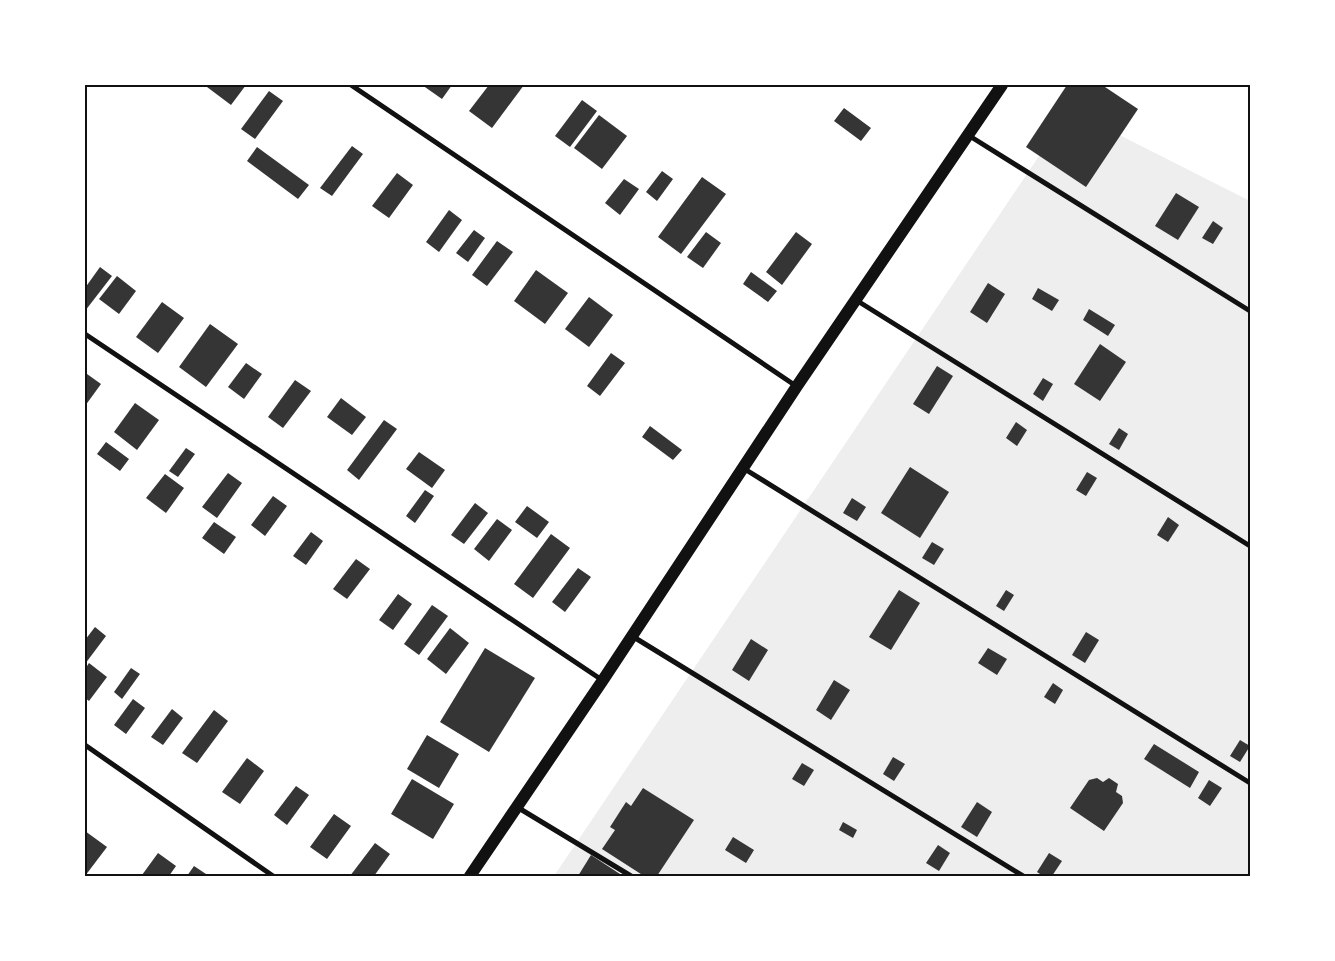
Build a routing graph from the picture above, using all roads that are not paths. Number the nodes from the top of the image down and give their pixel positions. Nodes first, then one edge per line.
1 (351, 85) edge
2 (1002, 85) edge
3 (968, 135) junction
4 (856, 300) junction
5 (1250, 311) edge
6 (85, 334) edge
7 (797, 386) junction
8 (743, 468) junction
9 (1250, 546) edge
10 (632, 636) junction
11 (603, 680) junction
12 (85, 745) edge
13 (1250, 784) edge
14 (516, 806) junction
15 (273, 876) edge
16 (470, 876) edge
17 (631, 876) edge
18 (1023, 876) edge

1 - 7 street
2 - 3 main road
3 - 4 main road
3 - 5 street
4 - 7 main road
4 - 9 street
6 - 11 street
7 - 8 main road
8 - 10 main road
8 - 13 street
10 - 11 main road
10 - 18 street
11 - 14 main road
12 - 15 street
14 - 16 main road
14 - 17 street

